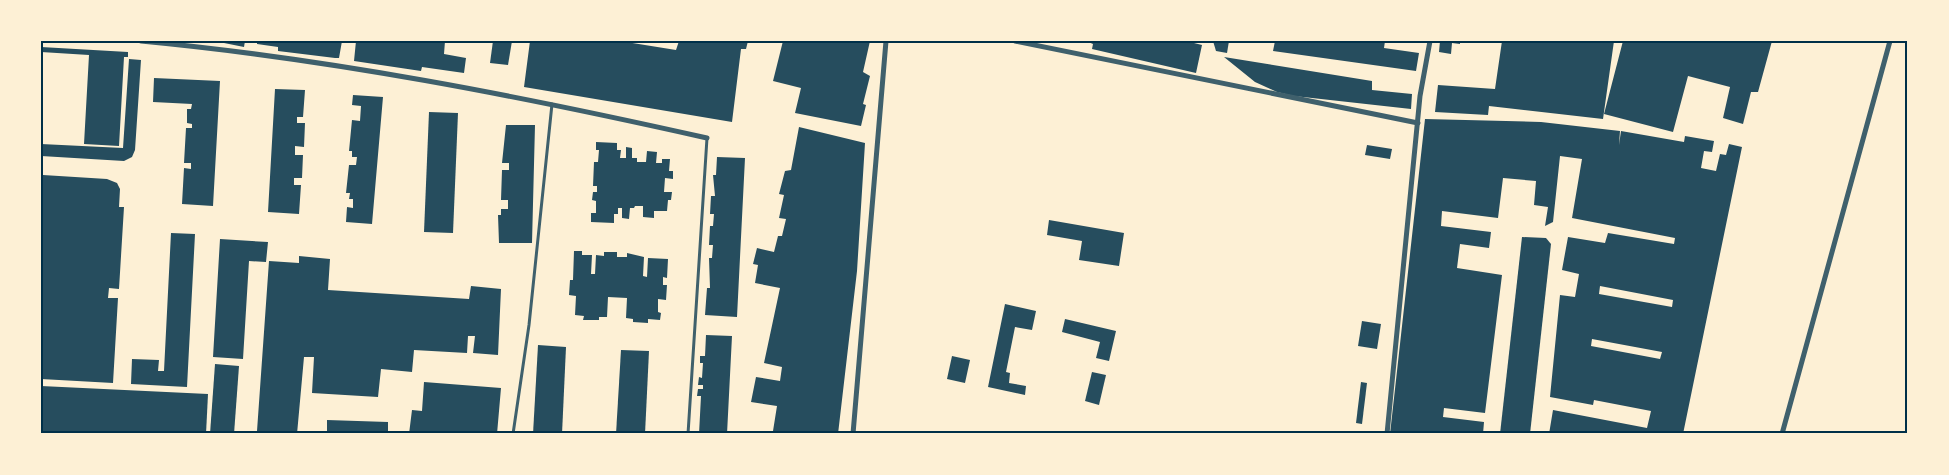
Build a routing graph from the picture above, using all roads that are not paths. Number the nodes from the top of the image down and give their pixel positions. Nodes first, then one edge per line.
1 (141, 41) edge
2 (886, 41) edge
3 (1015, 41) edge
4 (1430, 41) edge
5 (1890, 41) edge
6 (552, 103) junction
7 (1418, 123) junction
8 (707, 138) joint
9 (513, 434) edge
10 (688, 434) edge
11 (854, 434) edge
12 (1387, 434) edge
13 (1782, 434) edge

1 - 6 street
2 - 11 street
3 - 7 street
4 - 7 street
5 - 13 street
6 - 8 street
6 - 9 lane
7 - 12 street
8 - 10 lane

